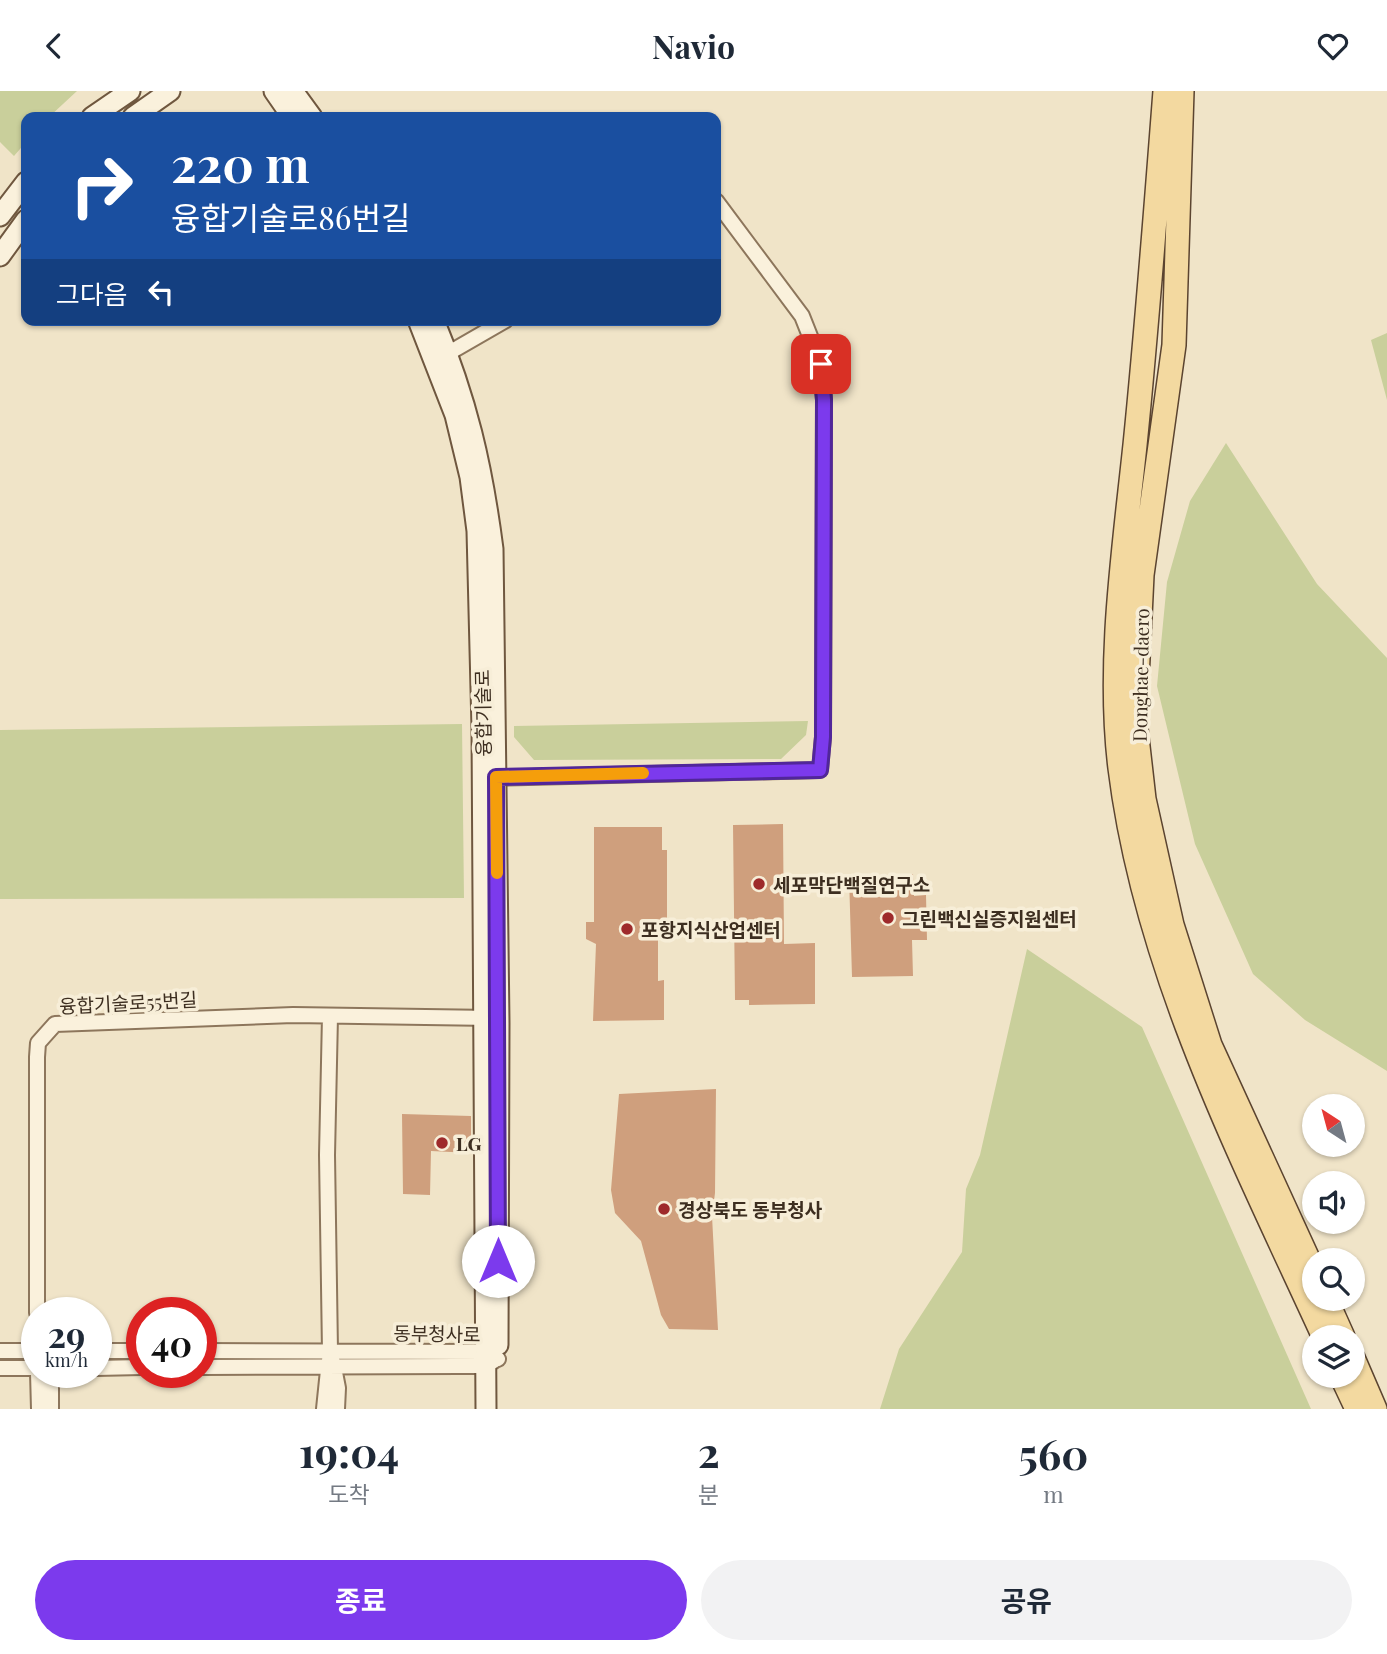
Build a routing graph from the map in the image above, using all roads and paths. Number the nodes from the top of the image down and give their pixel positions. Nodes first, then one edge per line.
1 (130, 91) edge
2 (170, 91) edge
3 (274, 91) edge
4 (293, 91) edge
5 (1165, 91) edge
6 (1182, 91) edge
7 (99, 112) edge
8 (140, 112) edge
9 (289, 112) edge
10 (308, 112) edge
11 (21, 189) edge
12 (721, 208) edge
13 (0, 216) edge
14 (21, 227) edge
15 (0, 256) edge
16 (422, 326) edge
17 (435, 326) edge
18 (496, 326) edge
19 (442, 357) junction
20 (489, 778) junction
21 (330, 1016) junction
22 (491, 1018) junction
23 (1303, 1248) edge
24 (37, 1297) edge
25 (1319, 1325) edge
26 (0, 1351) edge
27 (21, 1351) edge
28 (217, 1351) edge
29 (330, 1351) junction
30 (489, 1359) junction
31 (217, 1367) edge
32 (331, 1367) junction
33 (0, 1368) edge
34 (21, 1369) edge
35 (1365, 1386) edge
36 (38, 1388) edge
37 (51, 1388) edge
38 (1347, 1388) edge
39 (39, 1409) edge
40 (51, 1409) edge
41 (324, 1409) edge
42 (337, 1409) edge
43 (486, 1409) edge
44 (499, 1409) edge
45 (1357, 1409) edge
46 (1375, 1409) edge

1 - 7 street
2 - 8 street
3 - 9 street
4 - 10 street
5 - 25 main road
6 - 23 main road, Donghae-daero
11 - 13 street
12 - 20 street
14 - 15 street
16 - 19 street, 융합기술로
17 - 19 street, 융합기술로
18 - 19 street
19 - 20 street, 융합기술로
20 - 22 street, 융합기술로
21 - 22 street, 융합기술로55번길
21 - 24 street, 융합기술로55번길
21 - 29 street
22 - 30 street, 융합기술로
26 - 27 street
28 - 29 street, 동부청사로
29 - 30 street, 동부청사로
29 - 32 street
30 - 32 street, 동부청사로
30 - 43 street, 융합기술로
30 - 44 street, 융합기술로
31 - 32 street, 동부청사로
32 - 41 street
32 - 42 street
33 - 34 street
35 - 46 main road
36 - 39 street
37 - 40 street
38 - 45 main road

